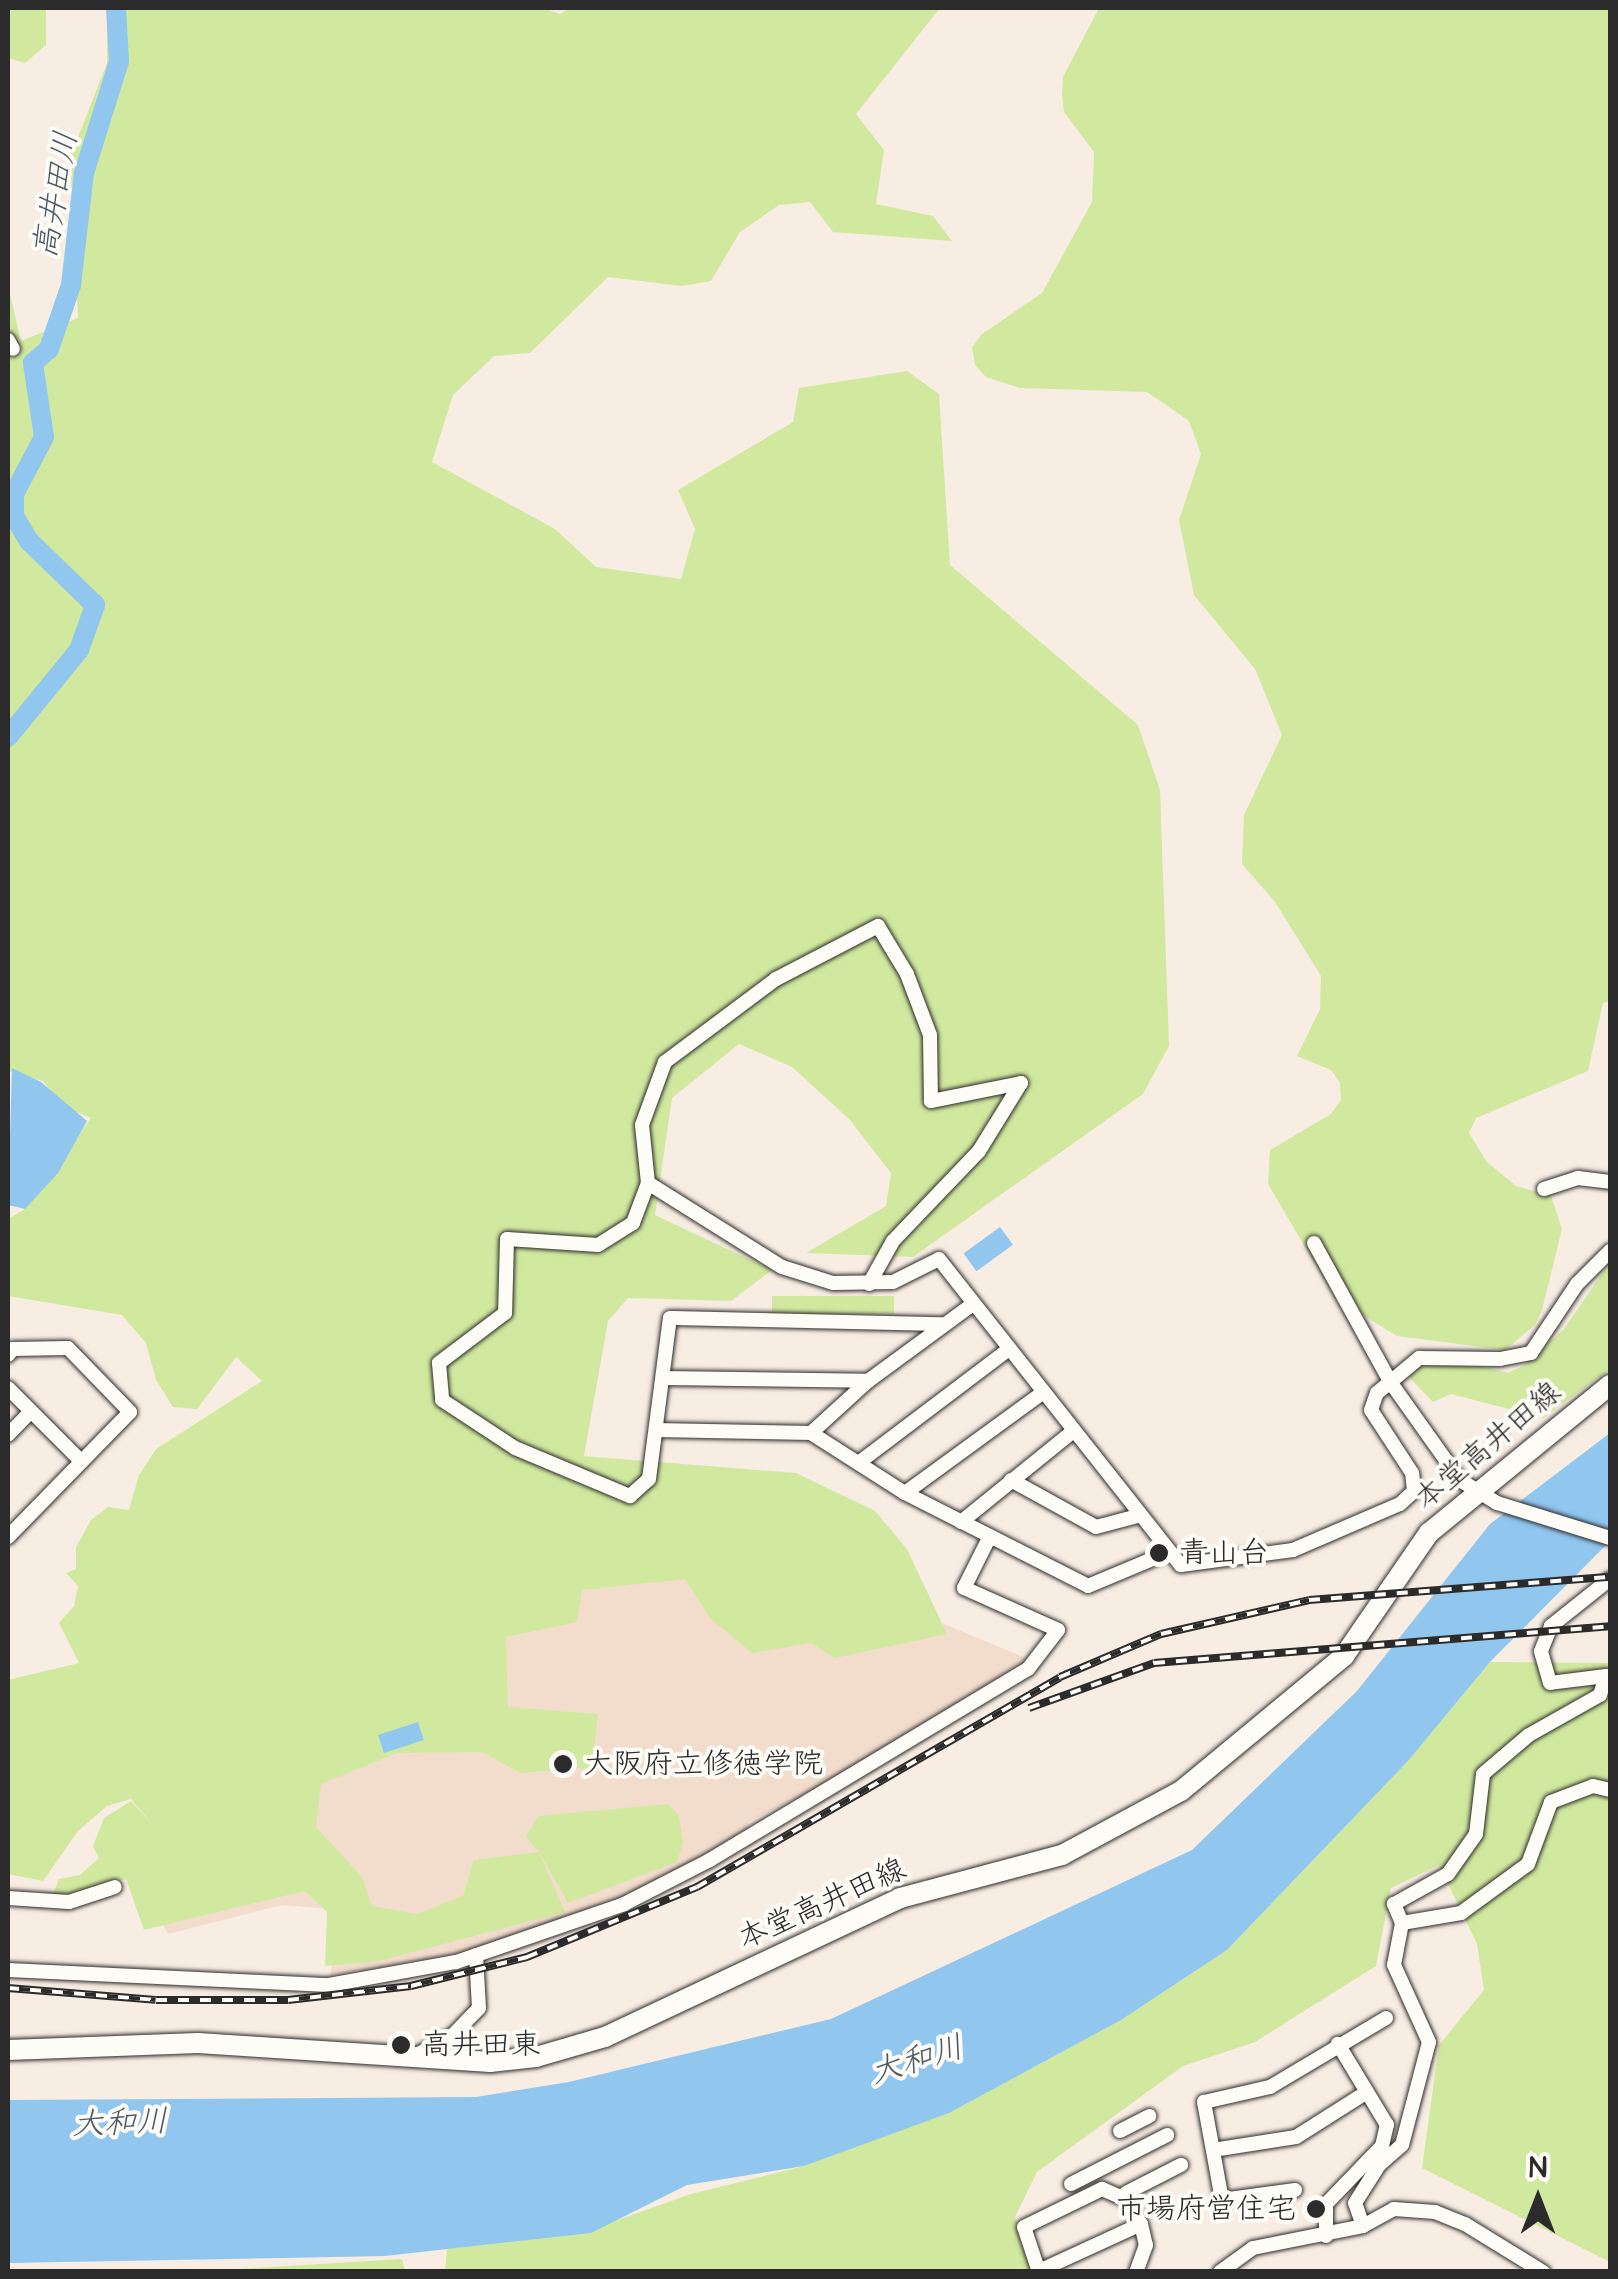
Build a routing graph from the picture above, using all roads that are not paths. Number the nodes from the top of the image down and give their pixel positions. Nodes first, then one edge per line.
1 (1610, 1182) edge
2 (648, 1183) junction
3 (1544, 1189) dead end
4 (1314, 1243) dead end
5 (1610, 1251) edge
6 (869, 1284) junction
7 (973, 1304) junction
8 (944, 1324) junction
9 (1008, 1350) junction
10 (8, 1355) edge
11 (663, 1378) junction
12 (868, 1381) junction
13 (1390, 1383) junction
14 (1610, 1385) edge
15 (8, 1388) edge
16 (1042, 1392) junction
17 (31, 1411) junction
18 (656, 1430) junction
19 (1072, 1432) junction
20 (811, 1433) junction
21 (8, 1435) edge
22 (81, 1461) junction
23 (862, 1461) junction
24 (1011, 1480) junction
25 (905, 1493) junction
26 (1473, 1493) junction
27 (1138, 1516) junction
28 (961, 1522) junction
29 (990, 1536) junction
30 (8, 1537) edge
31 (1610, 1538) edge
32 (1166, 1554) junction
33 (1610, 1579) edge
34 (1610, 1790) edge
35 (115, 1888) dead end
36 (8, 1898) edge
37 (1402, 1923) junction
38 (476, 1955) junction
39 (8, 1970) edge
40 (1386, 2018) dead end
41 (1338, 2044) junction
42 (8, 2050) edge
43 (415, 2056) junction
44 (1367, 2092) junction
45 (1149, 2116) dead end
46 (1167, 2135) dead end
47 (1140, 2150) junction
48 (1213, 2150) junction
49 (1112, 2165) junction
50 (1180, 2165) dead end
51 (1071, 2184) dead end
52 (1295, 2190) dead end
53 (1127, 2196) junction
54 (1141, 2224) junction
55 (1363, 2226) junction
56 (1326, 2236) junction
57 (1040, 2271) edge
58 (1136, 2272) edge
59 (1220, 2272) edge
60 (1543, 2272) edge

1 - 3 street
2 - 6 street
2 - 6 street
2 - 18 street
4 - 13 street
5 - 13 street
6 - 7 street
7 - 8 street
7 - 9 street
8 - 11 street
8 - 12 street
9 - 16 street
9 - 23 street
10 - 22 street
11 - 12 street
11 - 18 street
12 - 20 street
13 - 26 street
13 - 32 street
14 - 26 main road, 本堂高井田線
15 - 17 street
16 - 19 street
16 - 25 street
17 - 21 street
17 - 22 street
18 - 20 street
19 - 24 street
19 - 27 street
20 - 23 street
22 - 30 street
23 - 25 street
24 - 27 street
24 - 28 street
25 - 28 street
26 - 31 street
26 - 43 main road, 本堂高井田線
27 - 32 street
28 - 29 street
29 - 32 street
29 - 38 street
33 - 37 street
34 - 37 street
35 - 36 street
37 - 55 street
38 - 39 street
38 - 43 street
40 - 41 street
41 - 44 street
41 - 48 street
42 - 43 main road, 本堂高井田線
44 - 48 street
44 - 56 street
45 - 47 street
46 - 47 street
47 - 49 street
48 - 52 street
49 - 51 street
49 - 53 street
50 - 53 street
53 - 54 street
53 - 57 street
54 - 57 street
54 - 58 street
55 - 56 street
55 - 60 street
56 - 59 street

